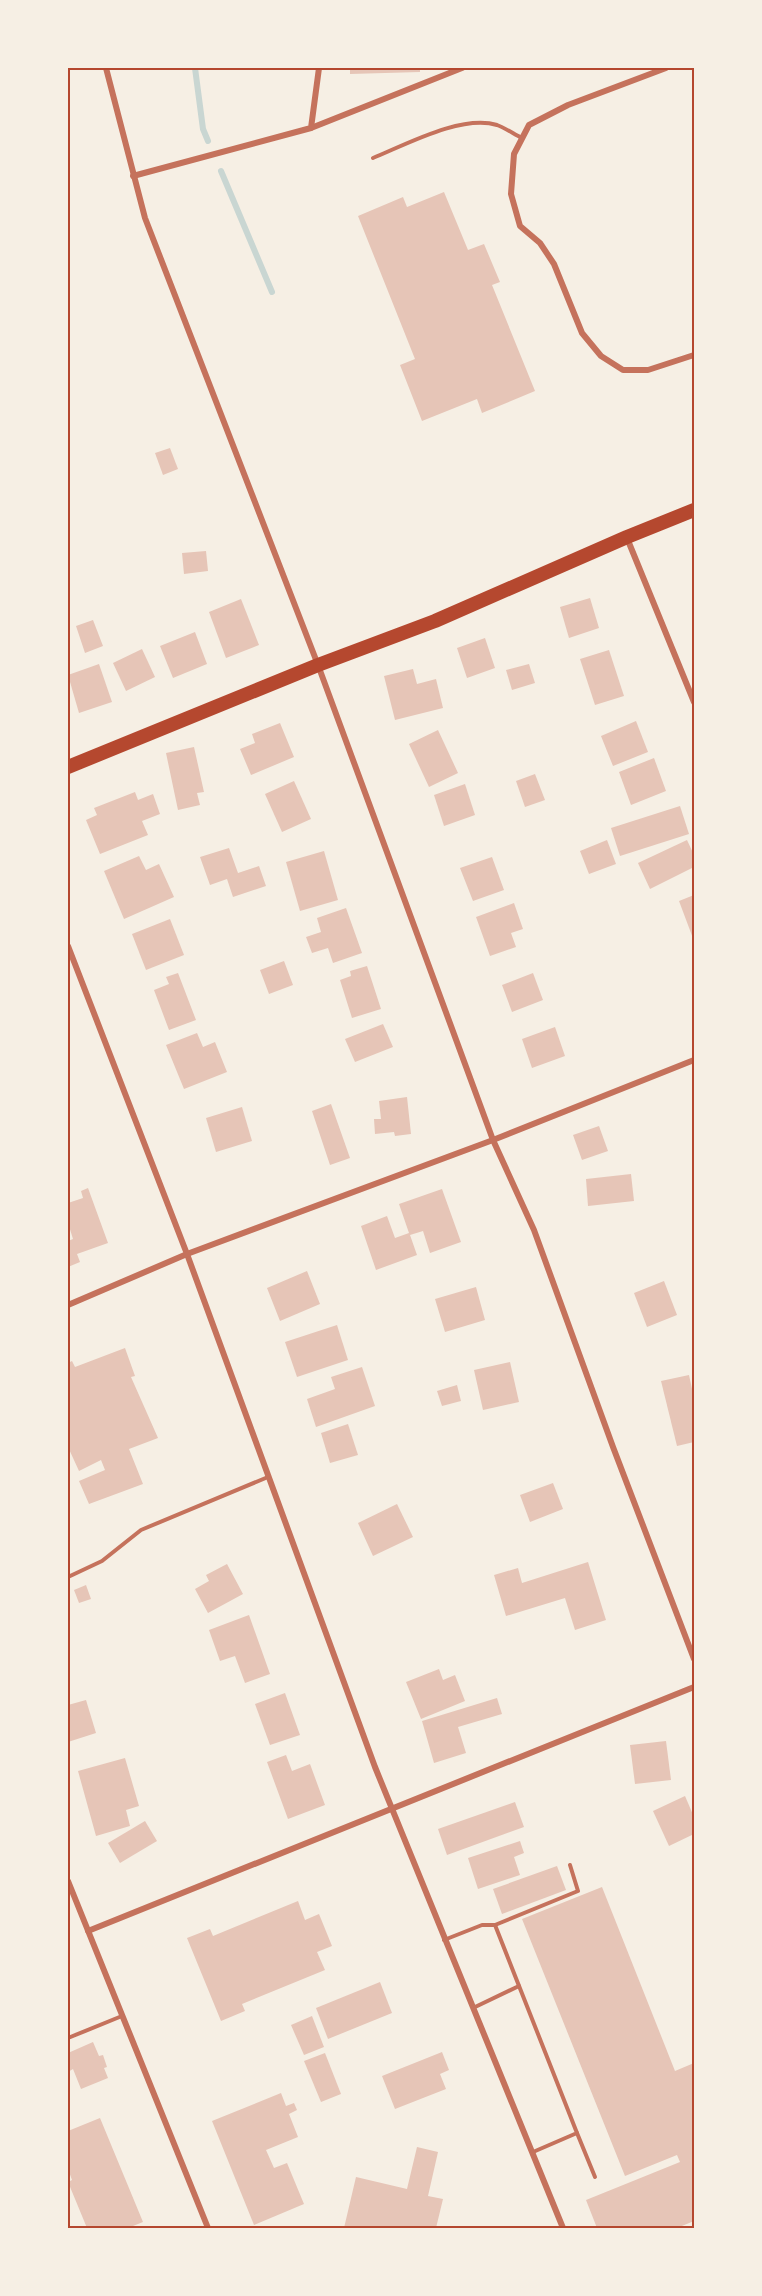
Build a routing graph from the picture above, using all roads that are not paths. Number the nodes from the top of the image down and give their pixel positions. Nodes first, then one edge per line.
1 (106, 68) edge
2 (319, 68) edge
3 (462, 68) edge
4 (666, 68) edge
5 (311, 128) junction
6 (522, 138) junction
7 (373, 158) dead end
8 (134, 176) junction
9 (694, 355) edge
10 (694, 510) edge
11 (627, 537) junction
12 (318, 665) junction
13 (694, 702) edge
14 (68, 767) edge
15 (68, 946) edge
16 (694, 1060) edge
17 (494, 1140) junction
18 (187, 1254) junction
19 (68, 1305) edge
20 (268, 1477) junction
21 (68, 1577) edge
22 (694, 1659) edge
23 (694, 1687) edge
24 (392, 1809) junction
25 (570, 1865) dead end
26 (68, 1881) edge
27 (495, 1926) junction
28 (88, 1931) junction
29 (444, 1940) junction
30 (519, 1986) junction
31 (472, 2008) junction
32 (122, 2016) junction
33 (68, 2038) edge
34 (577, 2133) junction
35 (532, 2152) junction
36 (595, 2177) dead end
37 (208, 2229) edge
38 (562, 2229) edge

1 - 8 street
2 - 5 street
3 - 5 street
4 - 6 street
5 - 8 street
6 - 7 lane
6 - 9 street
8 - 12 street
10 - 11 main road
11 - 12 main road
11 - 13 street
12 - 14 main road
12 - 17 street
15 - 18 street
16 - 17 street
17 - 18 street
17 - 22 street
18 - 19 street
18 - 20 street
20 - 21 lane
20 - 24 street
23 - 24 street
24 - 28 street
24 - 29 street
25 - 27 lane
26 - 28 street
27 - 29 lane
27 - 30 lane
28 - 32 street
29 - 31 street
30 - 31 lane
30 - 34 lane
31 - 35 street
32 - 33 lane
32 - 37 street
34 - 35 lane
34 - 36 lane
35 - 38 street

